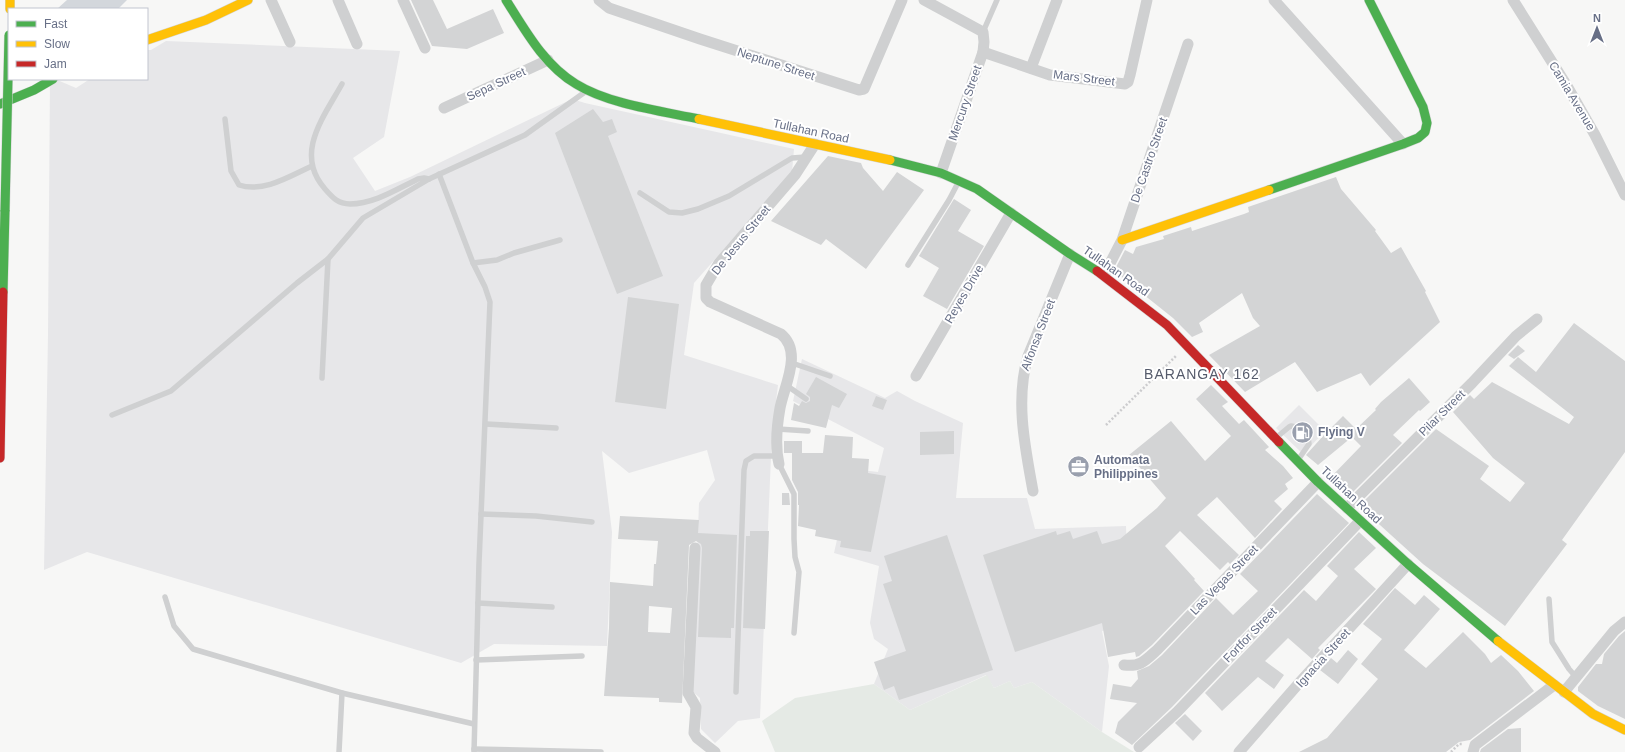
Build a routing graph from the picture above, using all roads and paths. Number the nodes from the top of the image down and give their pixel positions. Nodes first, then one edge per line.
1 (248, 0) edge
2 (271, 0) edge
3 (338, 0) edge
4 (403, 0) edge
5 (506, 0) edge
6 (598, 0) edge
7 (902, 0) edge
8 (924, 0) edge
9 (997, 0) edge
10 (1057, 0) edge
11 (1148, 0) edge
12 (1274, 0) edge
13 (1369, 0) edge
14 (1513, 0) edge
15 (983, 32) junction
16 (148, 40) edge
17 (290, 42) dead end
18 (357, 44) dead end
19 (1188, 44) dead end
20 (425, 48) dead end
21 (983, 52) junction
22 (548, 60) junction
23 (1031, 68) junction
24 (8, 79) edge
25 (51, 80) edge
26 (342, 84) dead end
27 (587, 90) junction
28 (0, 104) edge
29 (444, 108) dead end
30 (225, 119) dead end
31 (815, 144) junction
32 (1403, 144) junction
33 (806, 157) junction
34 (312, 166) junction
35 (941, 173) junction
36 (439, 174) junction
37 (429, 179) junction
38 (959, 181) junction
39 (1622, 182) edge
40 (640, 193) dead end
41 (1625, 195) edge
42 (1011, 212) junction
43 (560, 240) dead end
44 (1122, 240) junction
45 (1070, 254) junction
46 (328, 259) junction
47 (473, 263) junction
48 (908, 265) dead end
49 (1104, 275) junction
50 (1537, 319) dead end
51 (1187, 346) junction
52 (792, 363) junction
53 (830, 376) dead end
54 (916, 376) dead end
55 (322, 378) dead end
56 (786, 384) junction
57 (806, 398) dead end
58 (112, 415) dead end
59 (486, 424) junction
60 (1106, 425) dead end
61 (1296, 427) dead end
62 (556, 428) dead end
63 (778, 429) junction
64 (808, 431) dead end
65 (1276, 438) junction
66 (1308, 438) dead end
67 (0, 458) edge
68 (778, 460) junction
69 (1298, 460) junction
70 (1318, 482) junction
71 (1033, 491) dead end
72 (1347, 508) junction
73 (481, 514) junction
74 (1360, 521) junction
75 (592, 522) dead end
76 (695, 548) dead end
77 (1408, 564) junction
78 (165, 597) dead end
79 (1549, 600) dead end
80 (478, 603) junction
81 (552, 607) dead end
82 (1625, 622) edge
83 (794, 633) dead end
84 (582, 656) dead end
85 (476, 660) junction
86 (1124, 665) dead end
87 (1576, 677) junction
88 (1554, 685) junction
89 (736, 692) dead end
90 (1564, 692) junction
91 (342, 693) junction
92 (474, 724) junction
93 (1625, 730) edge
94 (1139, 748) dead end
95 (474, 750) edge
96 (339, 752) edge
97 (601, 752) edge
98 (715, 752) edge
99 (1239, 752) edge
100 (1473, 752) edge

1 - 16 main road
2 - 17 street
3 - 18 street
4 - 20 street
5 - 22 main road, Tullahan Road
6 - 7 street, Neptune Street
8 - 15 street
9 - 15 lane
10 - 23 street
11 - 23 street, Mars Street
12 - 32 street
13 - 32 main road
14 - 39 street, Camia Avenue
15 - 21 street, Mercury Street
19 - 44 street, De Castro Street
21 - 23 street, Mars Street
21 - 35 street, Mercury Street
22 - 27 main road, Tullahan Road
22 - 29 street, Sepa Street
24 - 67 main road, bridge
25 - 28 main road
26 - 34 lane
27 - 31 main road, Tullahan Road
27 - 36 lane
30 - 34 lane
31 - 33 street, De Jesus Street
31 - 35 main road, Tullahan Road
32 - 44 main road
33 - 40 lane
33 - 52 street, De Jesus Street
34 - 37 lane
35 - 38 main road, Tullahan Road
36 - 37 lane
36 - 47 lane
37 - 46 lane
38 - 42 main road, Tullahan Road
38 - 48 lane
39 - 41 street, Camia Avenue
42 - 45 main road, Tullahan Road
42 - 54 street, Reyes Drive
43 - 47 lane
44 - 49 street, De Castro Street
45 - 49 main road, Tullahan Road
45 - 71 street, Alfonsa Street
46 - 55 lane
46 - 58 lane
47 - 59 lane
49 - 51 main road, Tullahan Road
50 - 72 street, Pilar Street
51 - 60 path
51 - 65 main road, Tullahan Road
52 - 53 lane
52 - 56 street, De Jesus Street
56 - 57 lane
56 - 63 street, De Jesus Street
59 - 62 lane
59 - 73 lane
61 - 65 lane
63 - 64 lane
63 - 68 street, De Jesus Street
65 - 69 main road, Tullahan Road
66 - 69 lane
68 - 83 lane
68 - 89 lane
69 - 70 main road, Tullahan Road
70 - 72 main road, Tullahan Road
70 - 86 street, Las Vegas Street
72 - 74 main road, Tullahan Road
73 - 75 lane
73 - 80 lane
74 - 77 main road, Tullahan Road
74 - 94 street, Fortfor Street
76 - 98 street
77 - 88 main road, Tullahan Road
77 - 99 street, Ignacia Street
78 - 91 lane
79 - 87 lane
80 - 81 lane
80 - 85 lane
82 - 87 street
84 - 85 lane
85 - 92 lane
87 - 90 street
88 - 90 main road, Tullahan Road
88 - 100 street
90 - 93 main road, Tullahan Road
91 - 92 lane
91 - 96 lane
92 - 95 lane
95 - 97 lane

